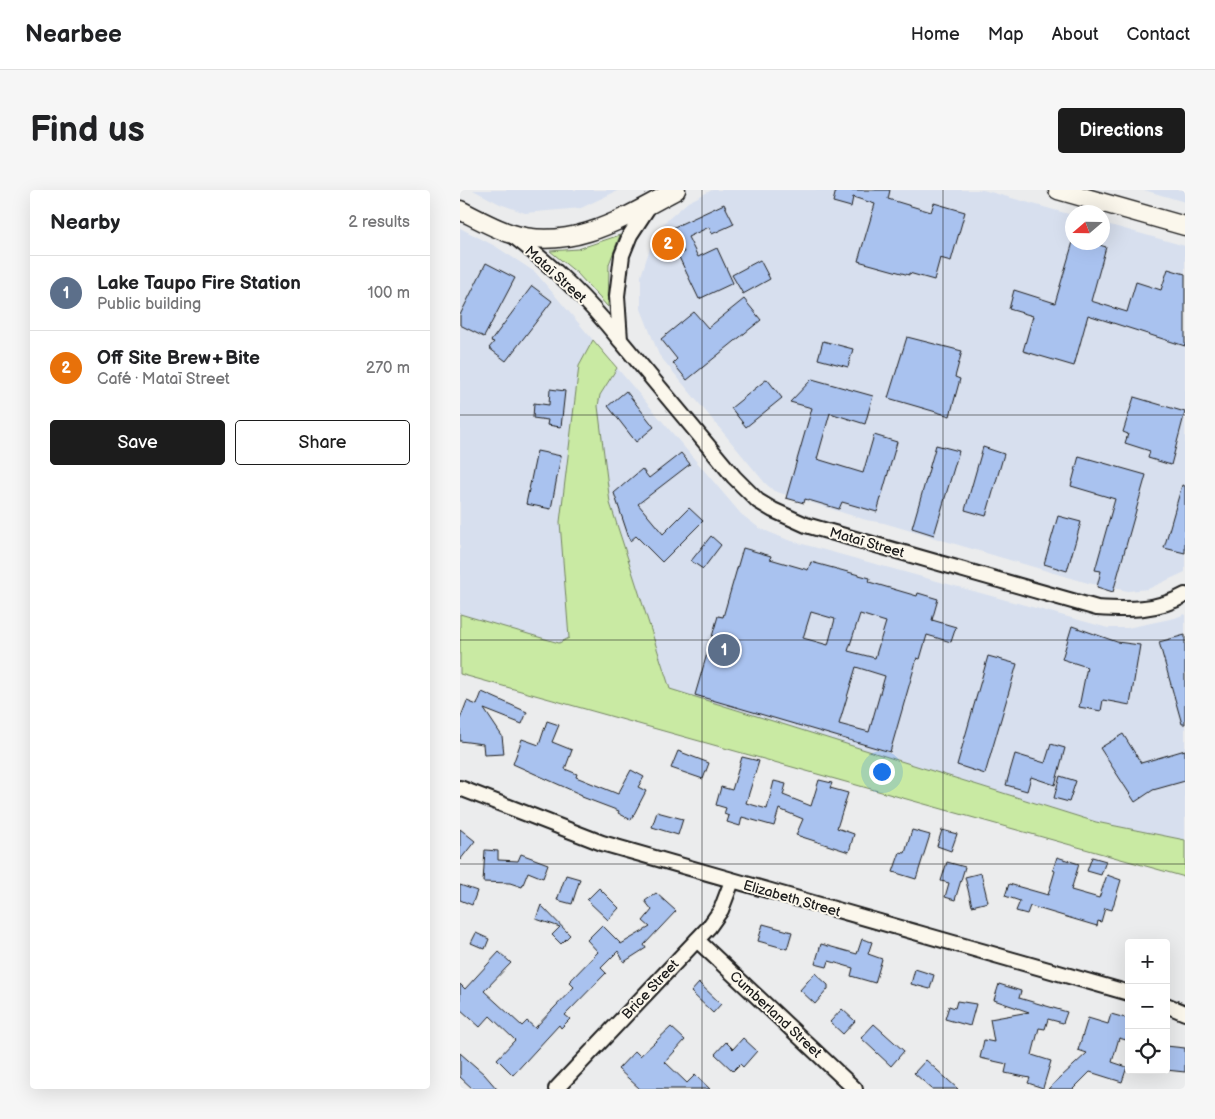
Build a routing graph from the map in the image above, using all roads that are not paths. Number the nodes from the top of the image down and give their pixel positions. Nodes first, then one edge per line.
1 (676, 190) edge
2 (1058, 190) edge
3 (651, 204) junction
4 (460, 210) edge
5 (1185, 226) edge
6 (510, 233) junction
7 (620, 340) junction
8 (1185, 595) edge
9 (460, 788) edge
10 (732, 881) junction
11 (697, 940) junction
12 (1125, 993) edge
13 (1170, 1007) edge
14 (1185, 1013) edge
15 (556, 1089) edge
16 (855, 1089) edge

1 - 3 street
2 - 5 street
3 - 6 street
3 - 7 street
4 - 6 street
6 - 7 street, Mataī Street
7 - 8 street, Mataī Street
9 - 10 street, Elizabeth Street
10 - 11 street, Brice Street
10 - 12 street, Elizabeth Street
11 - 15 street, Brice Street
11 - 16 street, Cumberland Street
13 - 14 street

